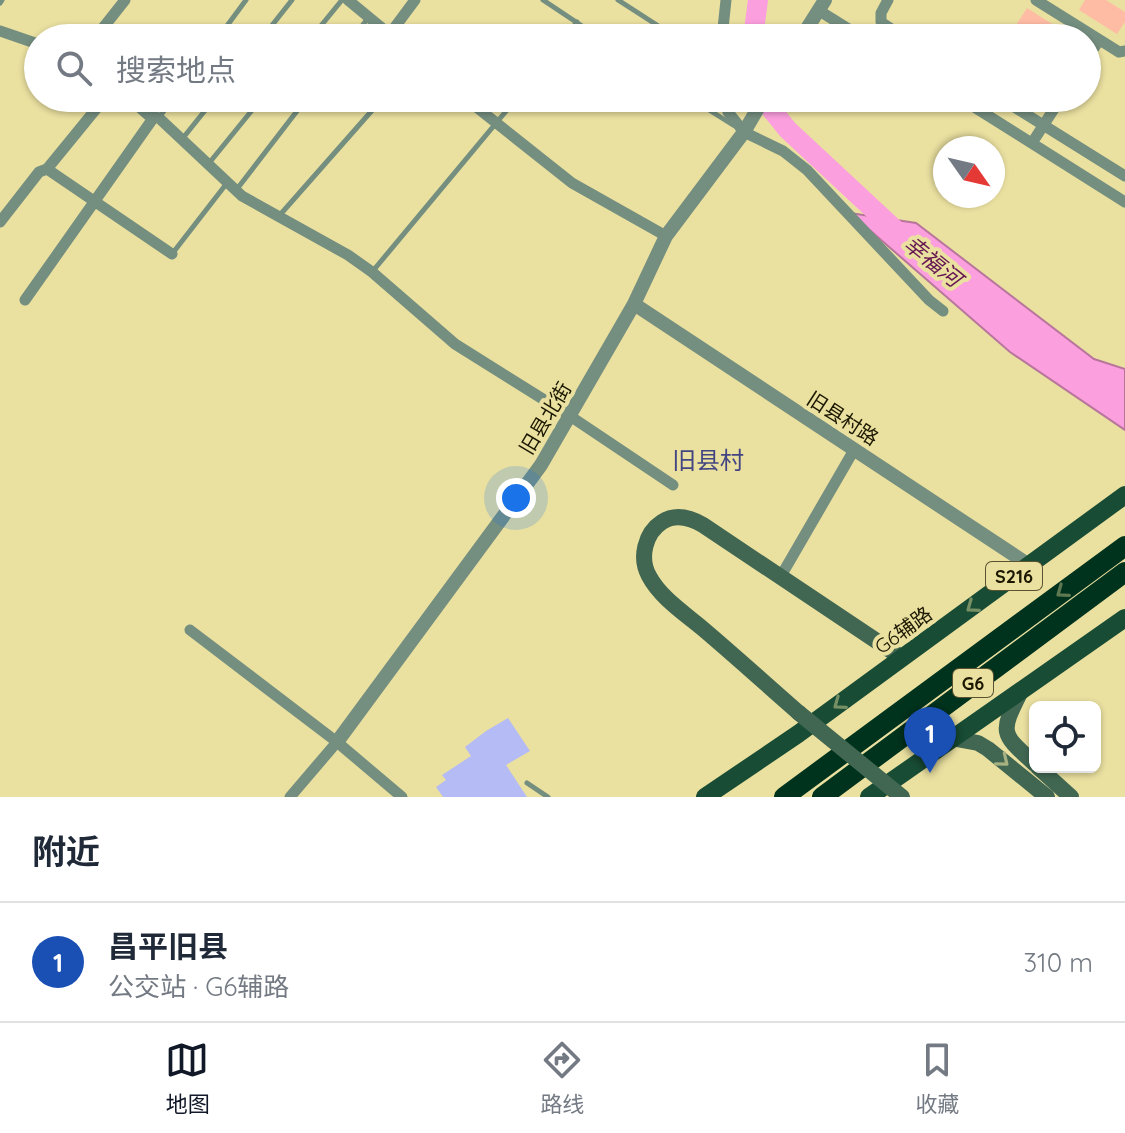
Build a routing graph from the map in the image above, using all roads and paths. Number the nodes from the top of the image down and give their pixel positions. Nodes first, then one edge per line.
1 (125, 0) edge
2 (246, 0) edge
3 (292, 0) edge
4 (342, 0) edge
5 (348, 0) edge
6 (415, 0) edge
7 (543, 0) edge
8 (562, 0) edge
9 (618, 0) edge
10 (888, 0) edge
11 (1036, 0) edge
12 (723, 2) edge
13 (822, 5) edge
14 (556, 8) junction
15 (369, 17) junction
16 (577, 22) joint
17 (106, 24) edge
18 (228, 24) edge
19 (273, 24) edge
20 (322, 24) edge
21 (364, 24) edge
22 (377, 24) edge
23 (400, 24) edge
24 (580, 24) edge
25 (655, 24) edge
26 (722, 24) edge
27 (810, 24) edge
28 (846, 24) edge
29 (884, 24) edge
30 (1074, 24) edge
31 (0, 31) edge
32 (24, 39) edge
33 (1101, 41) edge
34 (1125, 51) edge
35 (94, 112) edge
36 (145, 112) edge
37 (161, 112) edge
38 (204, 112) edge
39 (251, 112) edge
40 (295, 112) edge
41 (371, 112) edge
42 (482, 112) edge
43 (506, 112) edge
44 (712, 112) edge
45 (728, 112) edge
46 (755, 112) edge
47 (982, 112) edge
48 (1023, 112) edge
49 (1052, 112) edge
50 (156, 117) junction
51 (496, 124) junction
52 (1044, 125) junction
53 (744, 132) junction
54 (182, 140) junction
55 (1032, 143) junction
56 (208, 164) junction
57 (47, 169) junction
58 (1125, 176) edge
59 (232, 186) junction
60 (93, 202) junction
61 (1125, 202) edge
62 (279, 216) junction
63 (0, 222) edge
64 (666, 236) junction
65 (172, 254) joint
66 (372, 272) junction
67 (25, 300) dead end
68 (634, 304) junction
69 (943, 311) dead end
70 (570, 416) junction
71 (854, 450) junction
72 (673, 485) dead end
73 (1125, 495) edge
74 (1125, 546) edge
75 (1029, 565) junction
76 (1125, 572) edge
77 (781, 576) junction
78 (1125, 618) edge
79 (190, 630) dead end
80 (902, 658) junction
81 (1020, 693) junction
82 (951, 738) junction
83 (337, 742) junction
84 (1029, 759) edge
85 (1045, 773) edge
86 (527, 783) dead end
87 (290, 797) edge
88 (402, 797) edge
89 (548, 797) edge
90 (705, 797) edge
91 (784, 797) edge
92 (822, 797) edge
93 (869, 797) edge
94 (902, 797) edge
95 (1047, 797) edge
96 (1071, 797) edge

1 - 17 street
2 - 18 lane
3 - 19 lane
4 - 20 lane
5 - 15 street
6 - 23 street
7 - 14 lane
8 - 14 lane
9 - 25 lane
10 - 29 street
11 - 30 street
12 - 26 street
13 - 27 street
13 - 28 street
14 - 16 lane
15 - 21 lane
15 - 22 street
16 - 24 lane
31 - 32 street
33 - 34 street
35 - 57 street
36 - 50 street
37 - 50 lane
38 - 54 lane
39 - 56 lane
40 - 59 lane
41 - 62 lane
42 - 51 street
43 - 51 lane
44 - 53 lane
45 - 53 street
46 - 53 street, 旧县北街
47 - 55 street
48 - 52 street
49 - 52 street
50 - 54 street
50 - 60 street
51 - 64 street
51 - 66 lane
52 - 55 street
52 - 58 street
53 - 64 street, 旧县北街
53 - 69 street
54 - 56 street
55 - 61 street
56 - 59 street
57 - 60 street
57 - 63 street
59 - 62 street
59 - 65 lane
60 - 65 street
60 - 67 street
62 - 66 street
64 - 68 street, 旧县北街
66 - 70 street
68 - 70 street, 旧县北街
68 - 71 street, 旧县村路
70 - 72 street
70 - 83 street, 旧县北街
71 - 75 street, 旧县村路
71 - 77 street
73 - 75 main road, G6辅路 / S216
74 -> 91 highway
75 -> 80 main road, G6辅路 / S216
76 - 92 highway, G6
77 - 80 main road
77 - 94 main road, bridge
78 - 81 main road
79 - 83 street
80 -> 90 main road, G6辅路 / S216
81 - 82 main road
81 - 84 main road
82 - 93 main road
82 -> 95 main road
83 - 87 street
83 - 88 street
85 - 96 main road
86 - 89 lane

